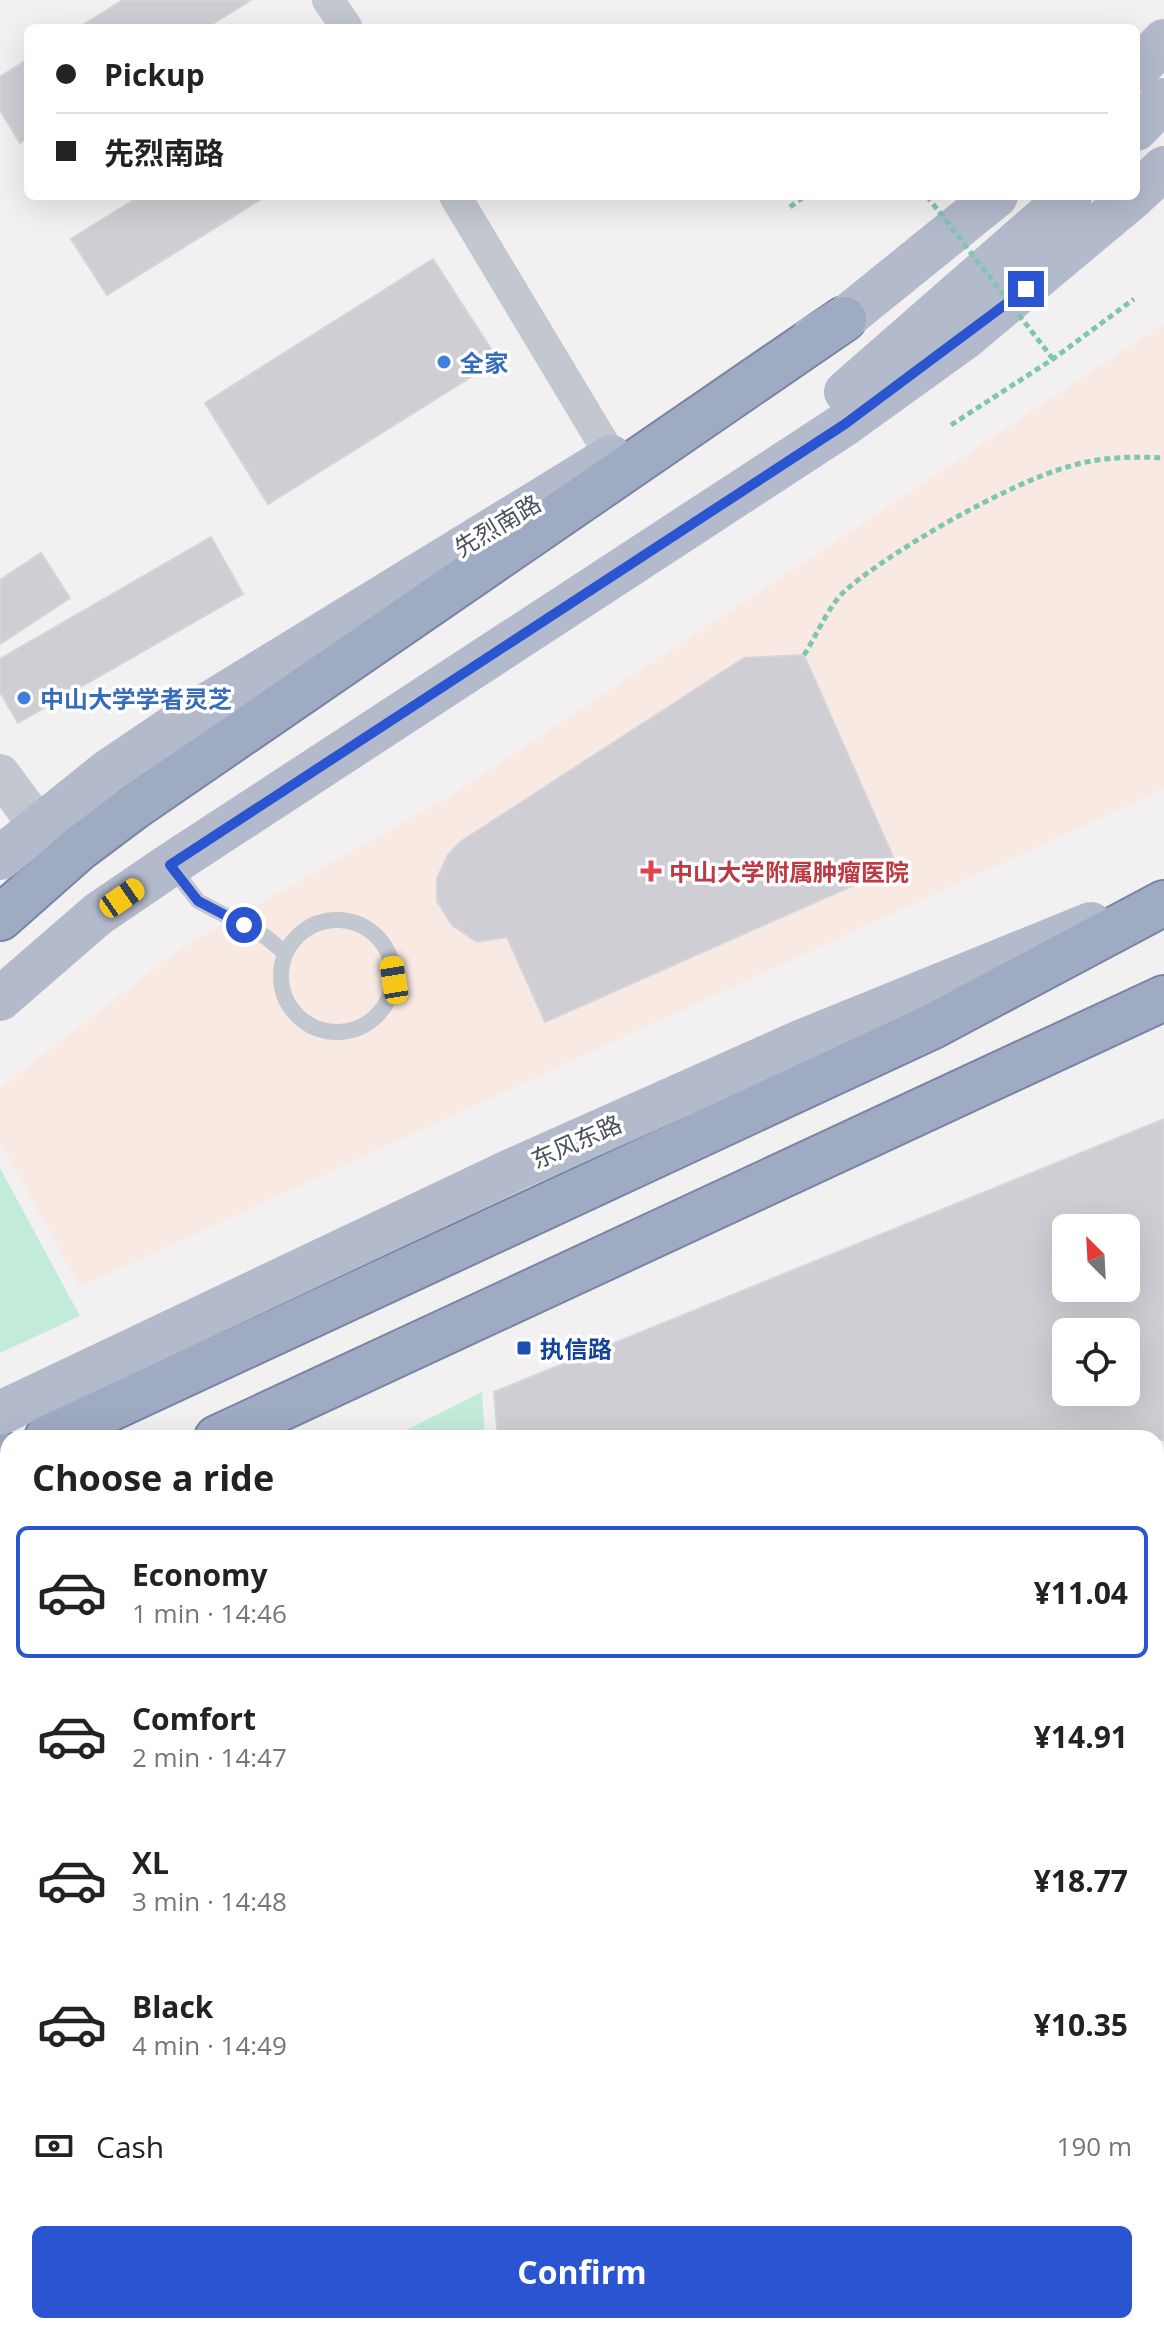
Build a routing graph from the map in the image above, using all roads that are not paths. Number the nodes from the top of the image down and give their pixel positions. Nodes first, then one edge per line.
1 (328, 0) edge
2 (344, 24) edge
3 (1164, 41) edge
4 (1140, 66) edge
5 (1164, 100) edge
6 (1140, 125) edge
7 (1164, 168) edge
8 (1140, 190) edge
9 (457, 200) edge
10 (991, 200) edge
11 (1065, 200) edge
12 (1129, 200) edge
13 (844, 319) junction
14 (611, 456) junction
15 (699, 520) junction
16 (0, 774) edge
17 (38, 825) junction
18 (0, 858) edge
19 (170, 865) junction
20 (1164, 895) edge
21 (1164, 903) edge
22 (7, 910) edge
23 (285, 953) junction
24 (1164, 998) edge
25 (0, 999) edge
26 (0, 1413) edge
27 (64, 1430) edge
28 (234, 1430) edge

1 - 2 street
3 - 4 main road
5 - 6 main road
7 - 8 main road
9 - 14 street
10 - 13 main road, 先烈南路
11 - 15 main road
12 - 15 main road
13 - 14 main road, 先烈南路
13 - 22 highway
14 - 17 main road, 先烈南路
15 - 19 main road
16 - 17 street
17 - 18 main road, 先烈南路
19 - 23 lane
19 - 25 main road
20 - 26 main road, 东风东路
21 - 27 highway
23 - 23 lane
24 - 28 highway

